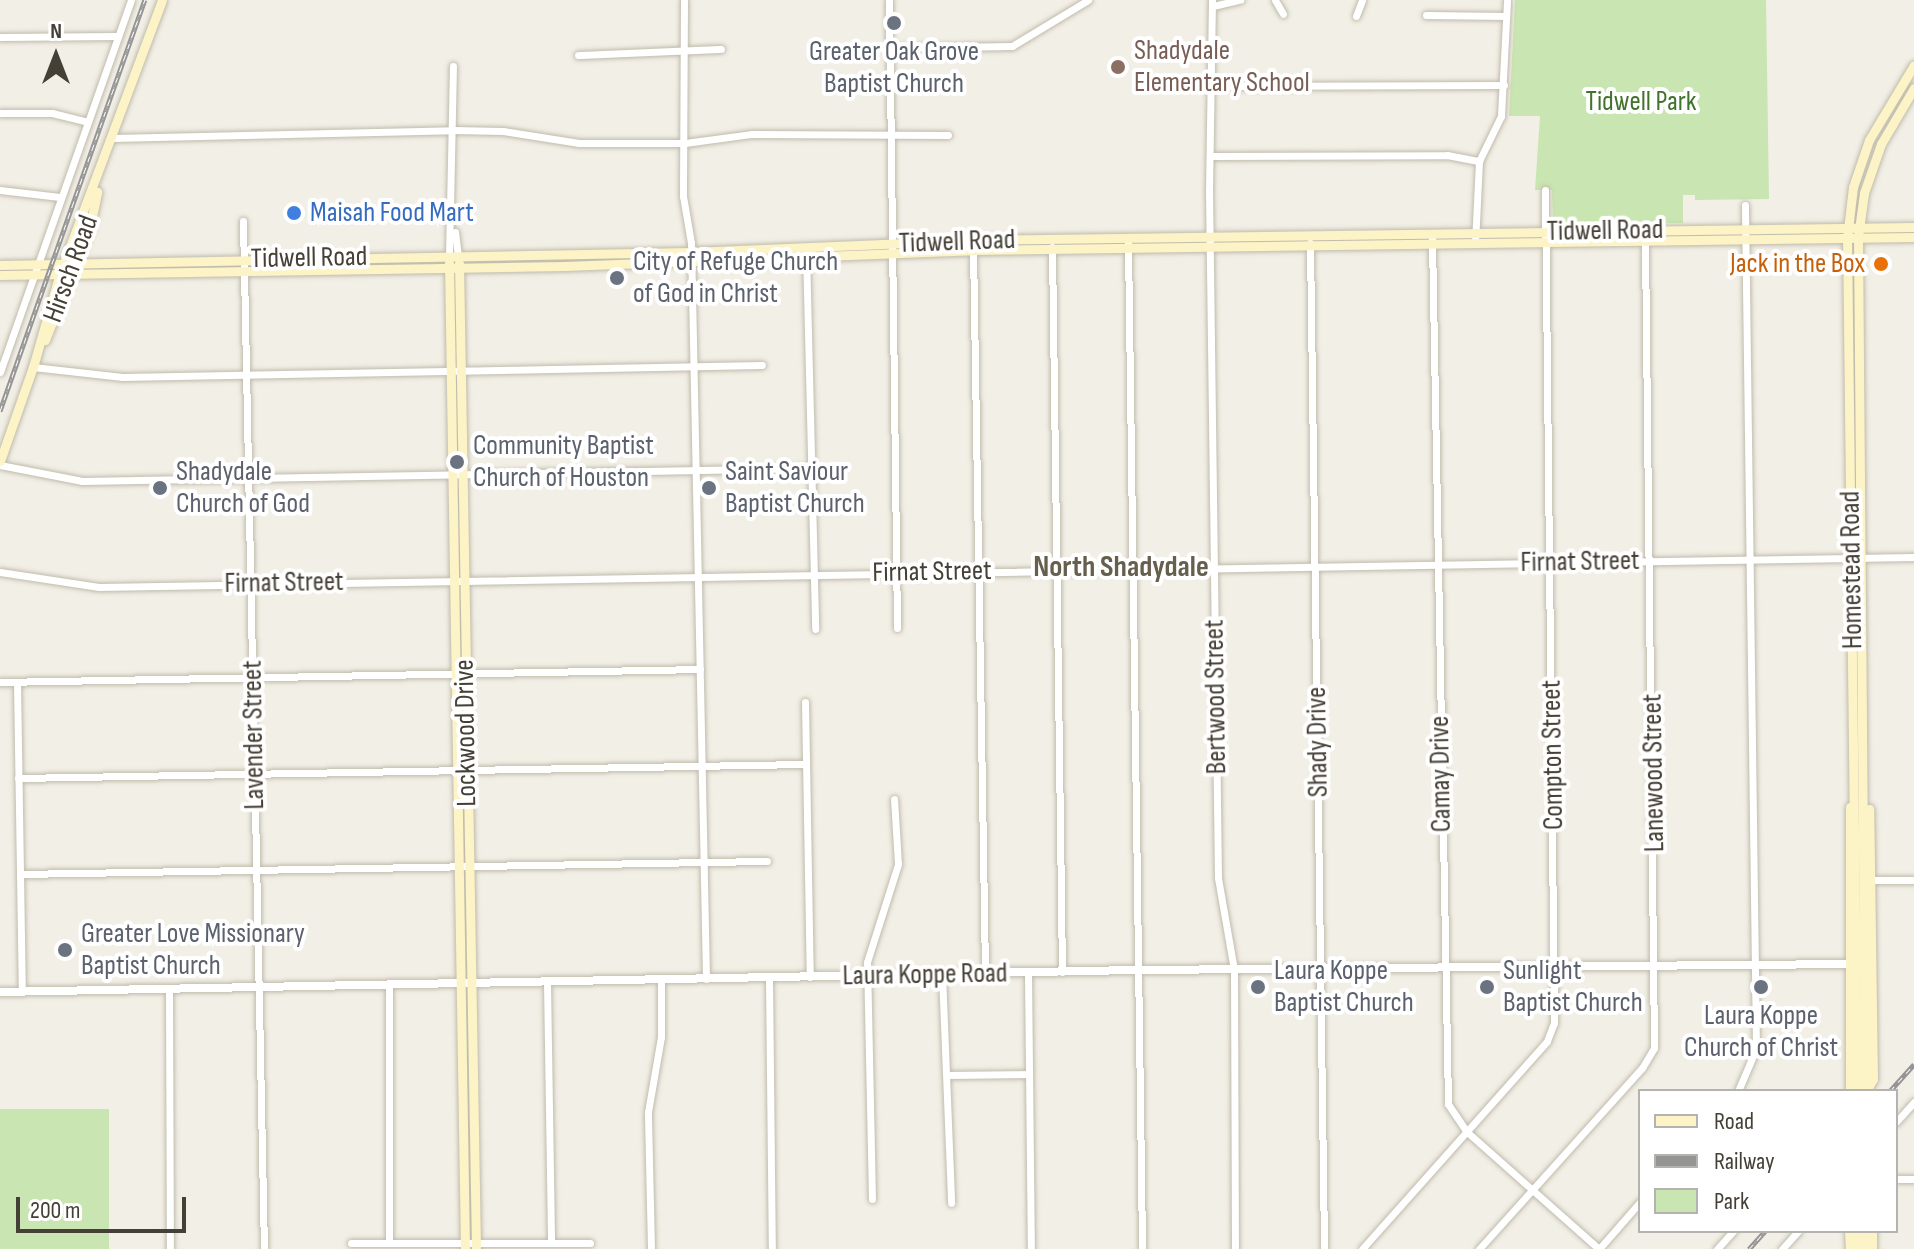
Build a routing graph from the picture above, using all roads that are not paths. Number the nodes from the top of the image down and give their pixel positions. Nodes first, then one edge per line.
1 (131, 0) edge
2 (162, 0) edge
3 (684, 0) edge
4 (889, 0) edge
5 (1240, 0) edge
6 (1275, 0) edge
7 (1362, 0) edge
8 (1507, 0) edge
9 (1087, 1) edge
10 (1212, 3) edge
11 (1283, 14) dead end
12 (1426, 15) dead end
13 (1356, 16) dead end
14 (1506, 16) junction
15 (118, 36) junction
16 (0, 37) edge
17 (891, 48) junction
18 (721, 49) dead end
19 (684, 51) junction
20 (578, 55) dead end
21 (1914, 65) edge
22 (453, 66) dead end
23 (1504, 85) junction
24 (1212, 86) junction
25 (1914, 88) edge
26 (0, 113) edge
27 (88, 122) junction
28 (453, 130) junction
29 (889, 133) junction
30 (948, 135) dead end
31 (113, 138) junction
32 (685, 143) junction
33 (1213, 156) junction
34 (1479, 161) junction
35 (103, 169) junction
36 (0, 190) edge
37 (1545, 190) dead end
38 (60, 197) junction
39 (1745, 205) dead end
40 (243, 221) dead end
41 (1914, 227) edge
42 (1853, 233) junction
43 (1746, 234) junction
44 (1645, 236) junction
45 (1475, 237) junction
46 (1545, 237) junction
47 (1914, 237) edge
48 (1432, 238) junction
49 (1310, 240) junction
50 (1210, 241) junction
51 (1128, 243) junction
52 (1052, 244) junction
53 (973, 245) junction
54 (890, 249) junction
55 (806, 254) junction
56 (566, 255) junction
57 (691, 257) junction
58 (454, 261) junction
59 (0, 265) edge
60 (245, 265) junction
61 (565, 266) junction
62 (62, 268) junction
63 (74, 268) junction
64 (33, 270) junction
65 (0, 275) edge
66 (2, 360) edge
67 (762, 365) dead end
68 (694, 366) junction
69 (33, 367) junction
70 (450, 370) junction
71 (462, 370) junction
72 (0, 372) edge
73 (247, 374) junction
74 (0, 463) edge
75 (812, 468) junction
76 (697, 470) junction
77 (457, 475) junction
78 (248, 479) junction
79 (1914, 557) edge
80 (1857, 558) junction
81 (1750, 560) junction
82 (1651, 561) junction
83 (1550, 563) junction
84 (1438, 565) junction
85 (1315, 567) junction
86 (1214, 568) junction
87 (1057, 570) junction
88 (1134, 570) junction
89 (0, 572) edge
90 (896, 572) junction
91 (979, 572) junction
92 (814, 574) junction
93 (699, 576) junction
94 (458, 581) junction
95 (252, 583) junction
96 (897, 628) dead end
97 (815, 629) dead end
98 (700, 669) junction
99 (460, 674) junction
100 (253, 677) junction
101 (0, 682) edge
102 (17, 682) junction
103 (805, 702) dead end
104 (1860, 724) junction
105 (806, 764) junction
106 (703, 766) junction
107 (462, 771) junction
108 (255, 774) junction
109 (1865, 774) junction
110 (18, 778) junction
111 (894, 799) dead end
112 (767, 861) dead end
113 (704, 862) junction
114 (464, 866) junction
115 (257, 870) junction
116 (20, 874) junction
117 (1872, 880) junction
118 (1914, 880) edge
119 (1857, 963) junction
120 (1755, 965) junction
121 (1656, 966) junction
122 (1556, 967) junction
123 (1443, 968) junction
124 (1321, 969) junction
125 (1140, 970) junction
126 (1234, 970) junction
127 (1062, 972) junction
128 (1028, 973) junction
129 (942, 974) junction
130 (985, 974) junction
131 (869, 976) junction
132 (810, 977) junction
133 (769, 978) junction
134 (706, 979) junction
135 (661, 980) junction
136 (547, 982) junction
137 (466, 983) junction
138 (389, 986) junction
139 (260, 987) junction
140 (169, 989) junction
141 (22, 991) junction
142 (0, 992) edge
143 (1029, 1074) junction
144 (949, 1075) junction
145 (1739, 1089) edge
146 (1850, 1089) edge
147 (1857, 1089) edge
148 (1865, 1089) edge
149 (1866, 1089) edge
150 (1914, 1102) edge
151 (1898, 1120) edge
152 (1466, 1131) junction
153 (1532, 1190) junction
154 (872, 1199) dead end
155 (951, 1203) dead end
156 (1638, 1204) edge
157 (1731, 1233) edge
158 (1796, 1233) edge
159 (389, 1242) junction
160 (551, 1242) junction
161 (351, 1243) dead end
162 (590, 1243) dead end
163 (470, 1247) edge
164 (170, 1249) edge
165 (264, 1249) edge
166 (651, 1249) edge
167 (772, 1249) edge
168 (1031, 1249) edge
169 (1142, 1249) edge
170 (1235, 1249) edge
171 (1324, 1249) edge
172 (1362, 1249) edge
173 (1479, 1249) edge
174 (1599, 1249) edge
175 (1717, 1249) edge
176 (1782, 1249) edge

1 - 15 street
2 - 31 main road, Hirsch Road
3 - 19 street
4 - 17 street
5 - 10 street
6 - 11 street
7 - 13 street
8 - 14 street
9 - 17 street
10 - 24 street, Bertwood Street
12 - 14 street
14 - 23 street
15 - 16 street
15 - 27 street
17 - 29 street
18 - 19 street
19 - 20 street
19 - 32 street
21 - 42 main road, Homestead Road
22 - 28 street, Lockwood Drive
23 - 24 street
23 - 34 street
24 - 33 street, Bertwood Street
25 - 42 main road, Homestead Road
26 - 27 street
27 - 38 street
28 - 31 street
28 - 32 street
28 - 58 street, Lockwood Drive
29 - 30 street
29 - 32 street
29 - 54 street
31 - 35 main road, Hirsch Road
32 - 57 street
33 - 34 street
33 - 50 street, Bertwood Street
34 - 45 street
35 - 62 main road, Hirsch Road
35 - 63 main road, Hirsch Road
36 - 38 street
37 - 46 street, Compton Street
38 - 64 street
39 - 43 street
40 - 60 street, Lavender Street
41 - 42 main road, Tidwell Road
42 - 43 main road, Tidwell Road
42 - 47 main road, Tidwell Road
42 - 80 main road, Homestead Road
43 - 44 main road, Tidwell Road
43 - 81 street
44 - 46 main road, Tidwell Road
44 - 82 street, Lanewood Street
45 - 46 main road, Tidwell Road
45 - 48 main road, Tidwell Road
46 - 83 street, Compton Street
48 - 49 main road, Tidwell Road
48 - 84 street, Camay Drive
49 - 50 main road, Tidwell Road
49 - 85 street, Shady Drive
50 - 51 main road, Tidwell Road
50 - 86 street, Bertwood Street
51 - 52 main road, Tidwell Road
51 - 88 street
52 - 53 main road, Tidwell Road
52 - 87 street
53 - 54 main road, Tidwell Road
53 - 91 street
54 - 55 main road, Tidwell Road
54 - 90 street
55 - 57 main road, Tidwell Road
55 - 75 street
56 - 57 main road, Tidwell Road
56 - 58 main road, Tidwell Road
56 - 61 main road
57 - 61 main road, Tidwell Road
57 - 68 street
58 - 60 main road, Tidwell Road
58 - 61 main road, Tidwell Road
58 - 70 main road, Lockwood Drive
58 - 71 main road, Lockwood Drive
59 - 64 main road, Tidwell Road
60 - 63 main road, Tidwell Road
60 - 73 street, Lavender Street
62 - 63 main road, Tidwell Road
62 - 64 main road, Tidwell Road
62 - 69 main road, Hirsch Road
63 - 69 main road, Hirsch Road
64 - 65 main road, Tidwell Road
64 - 66 street
66 - 72 street
67 - 68 street
68 - 71 street
68 - 76 street
69 - 73 street
69 - 74 main road, Hirsch Road
70 - 71 street
70 - 73 street
70 - 77 main road, Lockwood Drive
71 - 77 main road, Lockwood Drive
73 - 78 street, Lavender Street
74 - 78 street
75 - 76 street
75 - 92 street
76 - 77 street
76 - 93 street
77 - 78 street
77 - 94 main road, Lockwood Drive
78 - 95 street, Lavender Street
79 - 80 street, Firnat Street
80 - 81 street, Firnat Street
80 - 104 main road, Homestead Road
81 - 82 street, Firnat Street
81 - 120 street
82 - 83 street, Firnat Street
82 - 121 street, Lanewood Street
83 - 84 street, Firnat Street
83 - 122 street, Compton Street
84 - 85 street, Firnat Street
84 - 123 street, Camay Drive
85 - 86 street, Firnat Street
85 - 124 street, Shady Drive
86 - 88 street, Firnat Street
86 - 126 street, Bertwood Street
87 - 88 street, Firnat Street
87 - 91 street, Firnat Street
87 - 127 street
88 - 125 street
89 - 95 street, Firnat Street
90 - 91 street, Firnat Street
90 - 92 street, Firnat Street
90 - 96 street
91 - 130 street
92 - 93 street, Firnat Street
92 - 97 street
93 - 94 street, Firnat Street
93 - 98 street
94 - 95 street, Firnat Street
94 - 99 main road, Lockwood Drive
95 - 100 street, Lavender Street
98 - 99 street
98 - 106 street
99 - 100 street
99 - 107 main road, Lockwood Drive
100 - 102 street
100 - 108 street, Lavender Street
101 - 102 street
102 - 110 street
103 - 105 street
104 - 109 main road, Homestead Road
104 - 119 main road, Homestead Road
105 - 106 street
105 - 132 street
106 - 107 street
106 - 113 street
107 - 108 street
107 - 114 main road, Lockwood Drive
108 - 110 street
108 - 115 street, Lavender Street
109 - 117 main road
109 - 119 main road, Homestead Road
110 - 116 street
111 - 131 street
112 - 113 street
113 - 114 street
113 - 134 street
114 - 115 street
114 - 137 main road, Lockwood Drive
115 - 116 street
115 - 139 street, Lavender Street
116 - 141 street
117 - 118 street
117 - 149 main road
119 - 120 street, Laura Koppe Road
119 - 146 main road
119 - 147 main road, Homestead Road
119 - 148 main road, Homestead Road
120 - 121 street, Laura Koppe Road
120 - 145 street
121 - 122 street, Laura Koppe Road
121 - 153 street, Lanewood Street
122 - 123 street, Laura Koppe Road
122 - 152 street, Compton Street
123 - 124 street, Laura Koppe Road
123 - 152 street, Camay Drive
124 - 126 street, Laura Koppe Road
124 - 171 street, Shady Drive
125 - 126 street, Laura Koppe Road
125 - 127 street, Laura Koppe Road
125 - 169 street
126 - 170 street, Bertwood Street
127 - 128 street, Laura Koppe Road
128 - 130 street, Laura Koppe Road
128 - 143 street
129 - 130 street, Laura Koppe Road
129 - 131 street, Laura Koppe Road
129 - 144 street
131 - 132 street, Laura Koppe Road
131 - 154 street
132 - 133 street, Laura Koppe Road
133 - 134 street, Laura Koppe Road
133 - 167 street
134 - 135 street, Laura Koppe Road
135 - 136 street, Laura Koppe Road
135 - 166 street
136 - 137 street, Laura Koppe Road
136 - 160 street
137 - 138 street, Laura Koppe Road
137 - 163 main road, Lockwood Drive
138 - 139 street, Laura Koppe Road
138 - 159 street
139 - 140 street, Laura Koppe Road
139 - 165 street, Lavender Street
140 - 141 street, Laura Koppe Road
140 - 164 street
141 - 142 street, Laura Koppe Road
143 - 144 street
143 - 168 street
144 - 155 street
150 - 151 street
152 - 153 street, Camay Drive
152 - 172 street, Compton Street
153 - 173 street, Lanewood Street
153 - 174 street, Camay Drive
156 - 174 street
157 - 175 street
158 - 176 street
159 - 161 street
159 - 163 street
160 - 162 street
160 - 163 street

